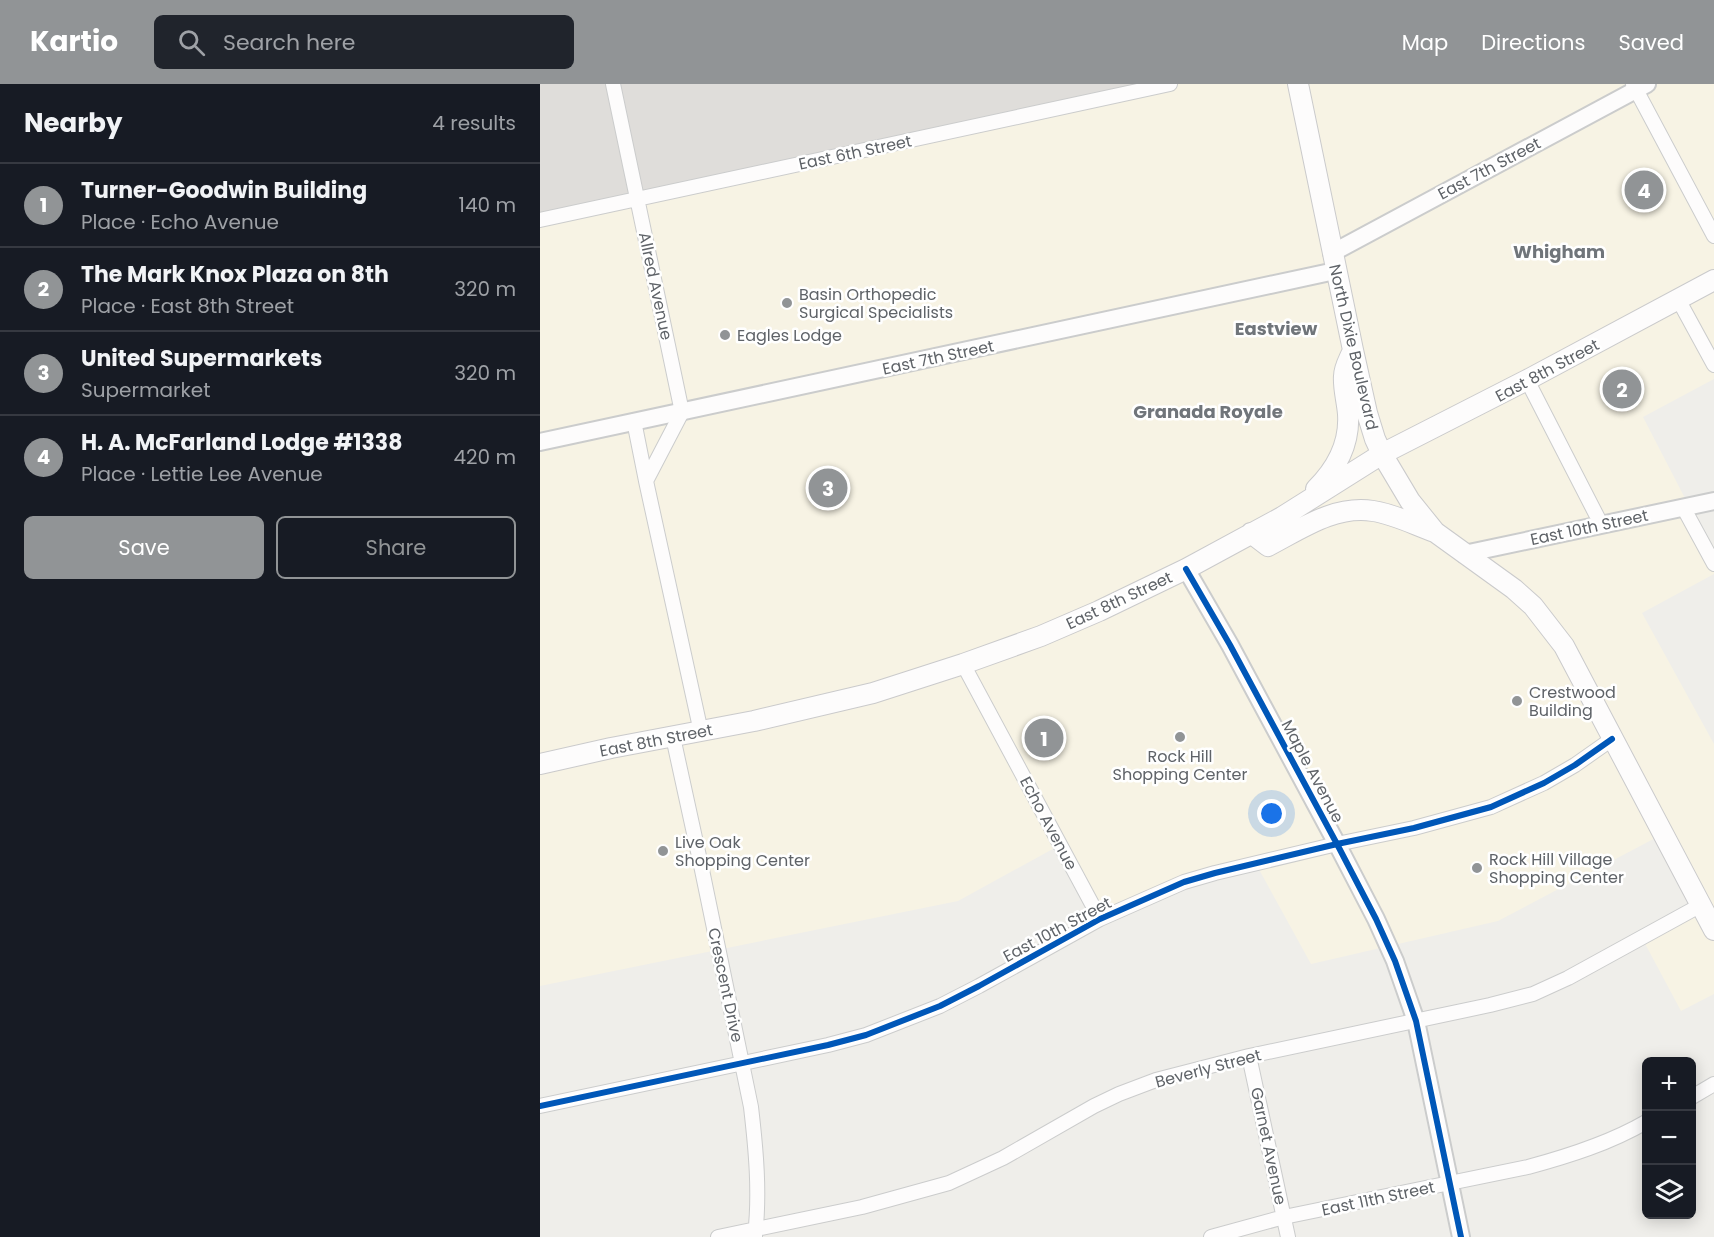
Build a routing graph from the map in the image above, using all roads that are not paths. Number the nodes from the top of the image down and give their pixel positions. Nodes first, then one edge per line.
1 (613, 84) edge
2 (1170, 84) edge
3 (1298, 84) edge
4 (1638, 86) edge
5 (637, 199) junction
6 (540, 220) edge
7 (1714, 236) edge
8 (1334, 262) junction
9 (1714, 280) edge
10 (1678, 299) junction
11 (1353, 350) junction
12 (1714, 365) edge
13 (1527, 380) junction
14 (682, 412) junction
15 (634, 421) junction
16 (540, 442) edge
17 (1382, 454) junction
18 (646, 482) junction
19 (1714, 501) edge
20 (1301, 504) junction
21 (1683, 507) junction
22 (1601, 524) junction
23 (1436, 532) junction
24 (1251, 533) junction
25 (1464, 554) junction
26 (1714, 564) edge
27 (1186, 569) junction
28 (963, 664) junction
29 (701, 732) junction
30 (673, 737) junction
31 (1612, 739) junction
32 (540, 764) edge
33 (1337, 844) junction
34 (1701, 905) junction
35 (1100, 919) junction
36 (1714, 930) edge
37 (1416, 1021) junction
38 (1249, 1056) junction
39 (742, 1064) junction
40 (1714, 1084) edge
41 (1696, 1095) edge
42 (540, 1106) edge
43 (1642, 1125) edge
44 (1450, 1183) junction
45 (1284, 1217) junction
46 (756, 1233) edge
47 (718, 1237) edge
48 (1211, 1237) edge
49 (1288, 1237) edge
50 (1461, 1237) edge

1 - 5 street, Allred Avenue
2 - 5 street, East 6th Street
3 - 8 main road, North Dixie Boulevard
4 - 7 street
4 - 8 street, East 7th Street
5 - 6 street, East 6th Street
5 - 14 street, Allred Avenue
8 - 11 main road, North Dixie Boulevard
8 - 14 street, East 7th Street
9 - 10 main road, East 8th Street
10 - 12 street
10 - 13 main road, East 8th Street
11 - 17 main road, North Dixie Boulevard
11 - 20 main road
13 - 17 main road, East 8th Street
13 - 22 street
14 - 15 street, East 7th Street
14 - 18 street
15 - 16 street, East 7th Street
15 - 18 street
17 - 20 main road, East 8th Street
17 - 23 main road, North Dixie Boulevard
18 - 29 street
19 - 21 street, East 10th Street
20 - 24 main road, East 8th Street
21 - 22 street, East 10th Street
21 - 26 street
22 - 25 street, East 10th Street
23 - 24 main road
23 - 25 main road, North Dixie Boulevard
24 - 27 main road, East 8th Street
25 - 31 main road, North Dixie Boulevard
27 - 28 main road, East 8th Street
27 - 33 street, Maple Avenue
28 - 29 main road, East 8th Street
28 - 35 street, Echo Avenue
29 - 30 main road, East 8th Street
30 - 32 main road, East 8th Street
30 - 39 street, Crescent Drive
31 - 33 street, East 10th Street
31 - 34 main road, North Dixie Boulevard
33 - 35 street, East 10th Street
33 - 37 street, Maple Avenue
34 - 36 main road, North Dixie Boulevard
34 - 37 street, Beverly Street
35 - 39 street, East 10th Street
37 - 38 street, Beverly Street
37 - 44 street, Maple Avenue
38 - 45 street, Garnet Avenue
38 - 46 street, Beverly Street
39 - 42 street, East 10th Street
39 - 46 street, Crescent Drive
40 - 41 street
43 - 44 street, East 11th Street
44 - 45 street, East 11th Street
44 - 50 street, Maple Avenue
45 - 48 street, East 11th Street
45 - 49 street, Garnet Avenue
46 - 47 street, Beverly Street

